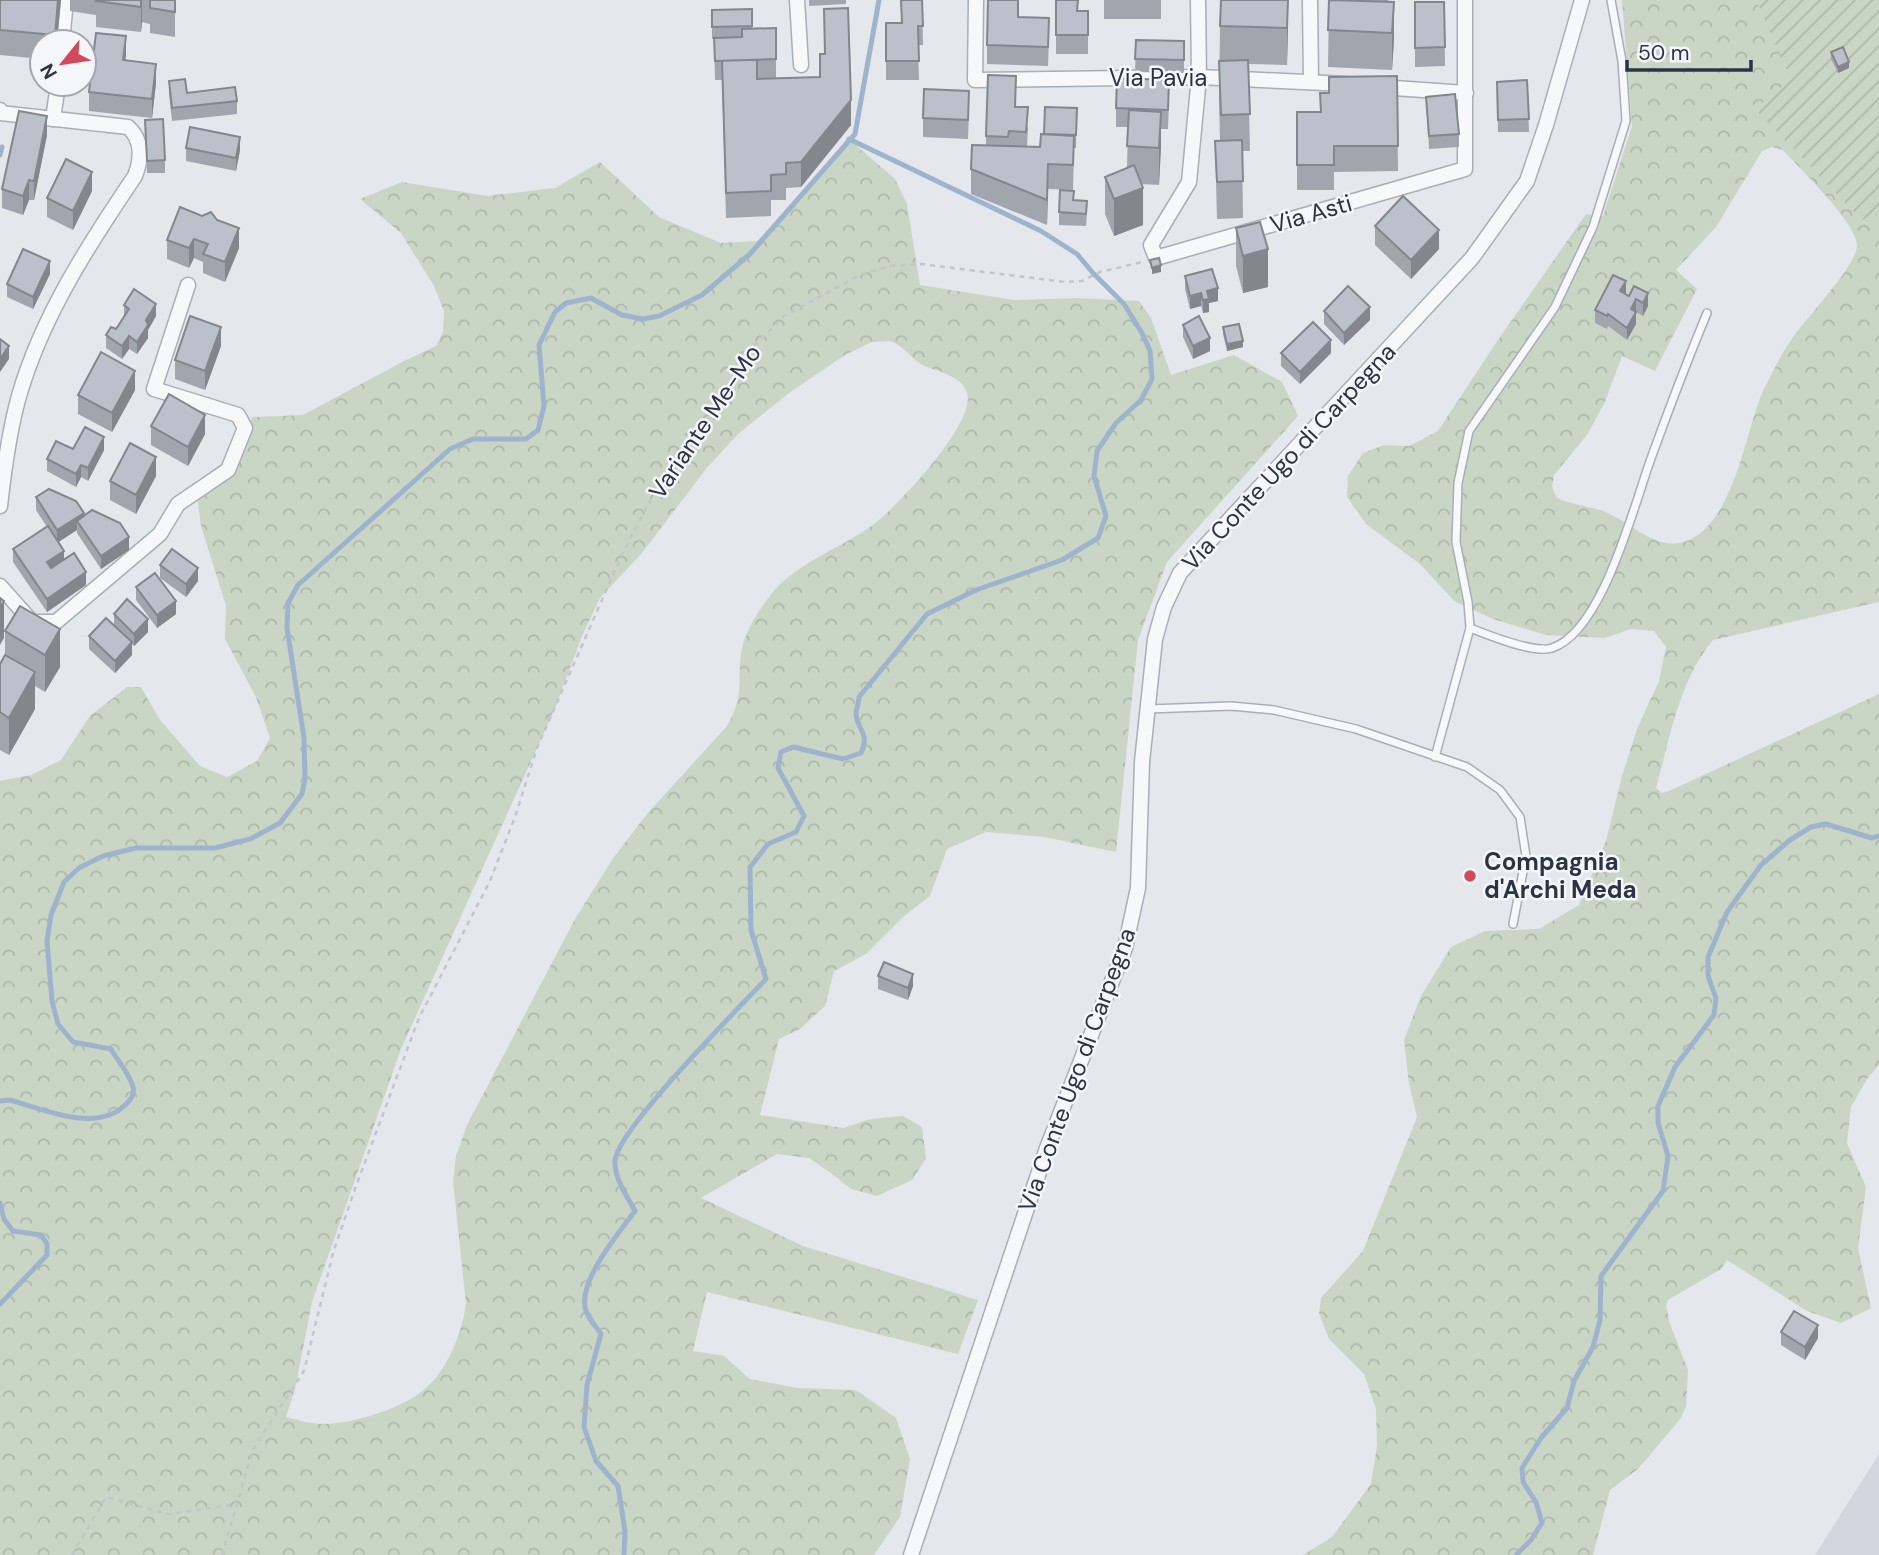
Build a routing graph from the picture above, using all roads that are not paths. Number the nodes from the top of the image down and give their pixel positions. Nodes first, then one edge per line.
1 (66, 0) edge
2 (797, 0) edge
3 (976, 0) edge
4 (1198, 0) edge
5 (1310, 0) edge
6 (1465, 0) edge
7 (1582, 0) edge
8 (1611, 0) edge
9 (63, 28) edge
10 (801, 65) dead end
11 (1199, 77) junction
12 (1311, 82) junction
13 (1466, 93) junction
14 (56, 98) edge
15 (0, 111) edge
16 (53, 119) junction
17 (188, 285) dead end
18 (1707, 313) dead end
19 (0, 506) edge
20 (0, 586) edge
21 (1470, 628) junction
22 (1148, 709) junction
23 (1435, 757) junction
24 (1513, 924) dead end
25 (911, 1555) edge

1 - 9 street
2 - 10 street
3 - 11 street, Via Pavia
4 - 11 street
5 - 12 street
6 - 13 street
7 - 22 street, Via Conte Ugo di Carpegna
8 - 21 lane
11 - 12 street, Via Pavia
11 - 13 street, Via Asti
12 - 13 street, Via Pavia
14 - 16 street
15 - 16 street
16 - 19 street
17 - 20 street
18 - 21 lane
21 - 23 lane
22 - 23 lane
22 - 25 street, Via Conte Ugo di Carpegna
23 - 24 lane

